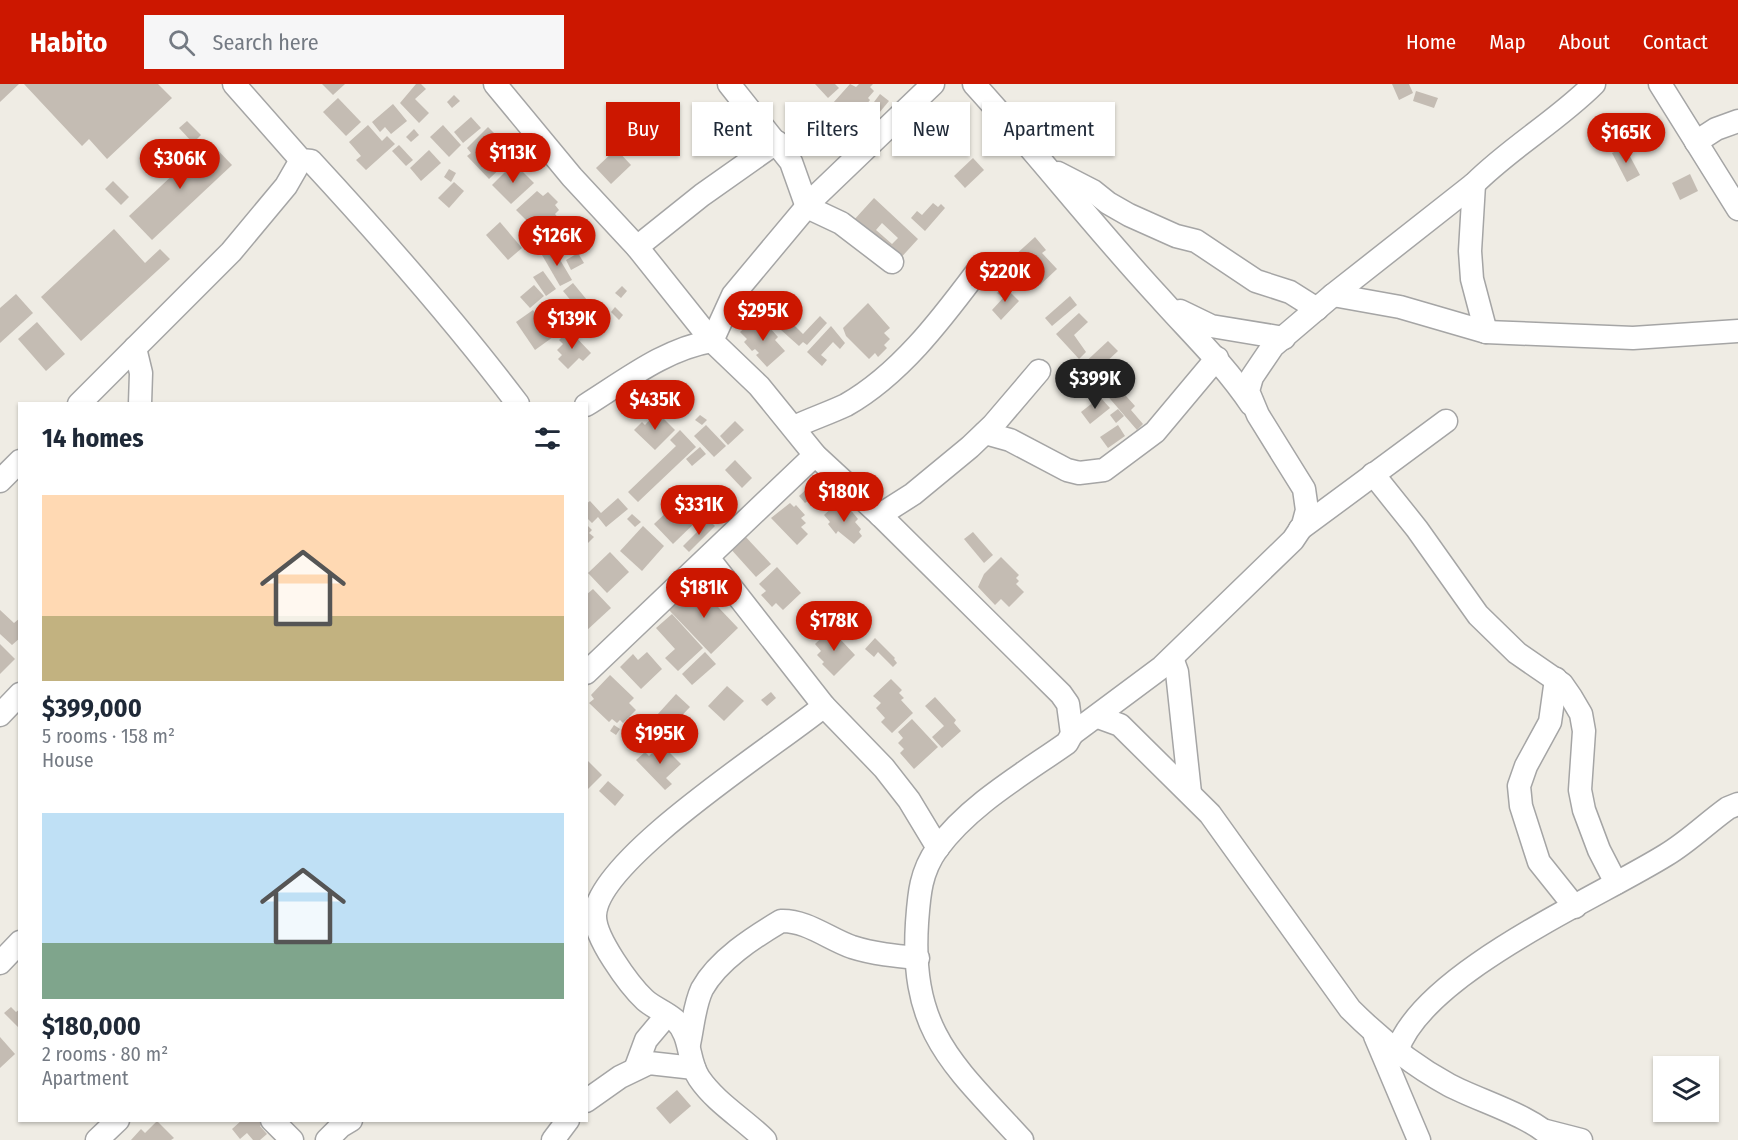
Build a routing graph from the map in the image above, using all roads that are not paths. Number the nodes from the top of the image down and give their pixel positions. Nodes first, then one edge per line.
1 (234, 84) edge
2 (495, 84) edge
3 (729, 84) edge
4 (933, 84) edge
5 (974, 84) edge
6 (1594, 84) edge
7 (1660, 84) edge
8 (1738, 121) edge
9 (777, 142) junction
10 (1696, 142) junction
11 (301, 160) junction
12 (1048, 168) junction
13 (1474, 184) junction
14 (807, 207) junction
15 (1738, 208) edge
16 (637, 247) junction
17 (892, 262) dead end
18 (976, 273) dead end
19 (1163, 302) junction
20 (1325, 302) junction
21 (1486, 332) junction
22 (1738, 332) edge
23 (1284, 338) junction
24 (712, 341) junction
25 (135, 348) junction
26 (1217, 358) junction
27 (1040, 371) dead end
28 (81, 402) edge
29 (140, 402) edge
30 (516, 402) edge
31 (588, 404) edge
32 (1258, 415) junction
33 (1446, 421) dead end
34 (794, 427) junction
35 (985, 433) junction
36 (815, 455) junction
37 (18, 463) edge
38 (1373, 474) junction
39 (0, 481) edge
40 (880, 515) junction
41 (1300, 529) junction
42 (709, 559) junction
43 (1172, 658) junction
44 (588, 671) edge
45 (1556, 679) junction
46 (18, 696) edge
47 (824, 706) junction
48 (0, 715) edge
49 (1098, 717) junction
50 (1072, 734) junction
51 (1190, 793) junction
52 (1738, 804) edge
53 (938, 848) junction
54 (1616, 883) junction
55 (1575, 907) junction
56 (18, 944) edge
57 (918, 958) junction
58 (0, 963) edge
59 (667, 1015) junction
60 (1375, 1034) junction
61 (689, 1044) junction
62 (1396, 1051) junction
63 (636, 1067) junction
64 (694, 1068) junction
65 (588, 1100) edge
66 (116, 1122) edge
67 (274, 1122) edge
68 (348, 1122) edge
69 (565, 1122) edge
70 (1550, 1136) edge
71 (97, 1140) edge
72 (292, 1140) edge
73 (327, 1140) edge
74 (553, 1140) edge
75 (765, 1140) edge
76 (1022, 1140) edge
77 (1419, 1140) edge
78 (1581, 1140) edge

1 - 11 street
2 - 16 street
3 - 9 street
4 - 14 street
5 - 12 street
6 - 13 street
7 - 10 street
8 - 10 street
9 - 14 street
9 - 16 street
10 - 15 street
11 - 25 street
11 - 30 street
12 - 19 street
12 - 20 street
13 - 20 street
13 - 21 street
14 - 17 street
14 - 24 street
16 - 24 street
18 - 34 street
19 - 23 street
19 - 26 street
20 - 21 street
20 - 23 street
21 - 22 street
23 - 32 street
24 - 31 street
24 - 34 street
25 - 28 street
25 - 29 street
26 - 32 street
26 - 35 street
27 - 35 street
32 - 41 street
33 - 38 street
34 - 36 street
35 - 40 street
36 - 40 street
36 - 42 street
37 - 39 street
38 - 41 street
38 - 45 street
40 - 50 street
41 - 43 street
42 - 44 street
42 - 47 street
43 - 49 street
43 - 51 street
45 - 54 street
45 - 55 street
46 - 48 street
47 - 53 street
47 - 59 street
49 - 50 street
49 - 51 street
50 - 53 street
51 - 60 street
52 - 54 street
53 - 57 street
54 - 55 street
55 - 62 street
56 - 58 street
57 - 61 street
57 - 76 street
59 - 61 street
59 - 63 street
60 - 62 street
60 - 77 street
61 - 64 street
62 - 70 street
63 - 64 street
63 - 65 street
64 - 75 street
66 - 71 street
67 - 72 street
68 - 73 street
69 - 74 street
70 - 78 street

